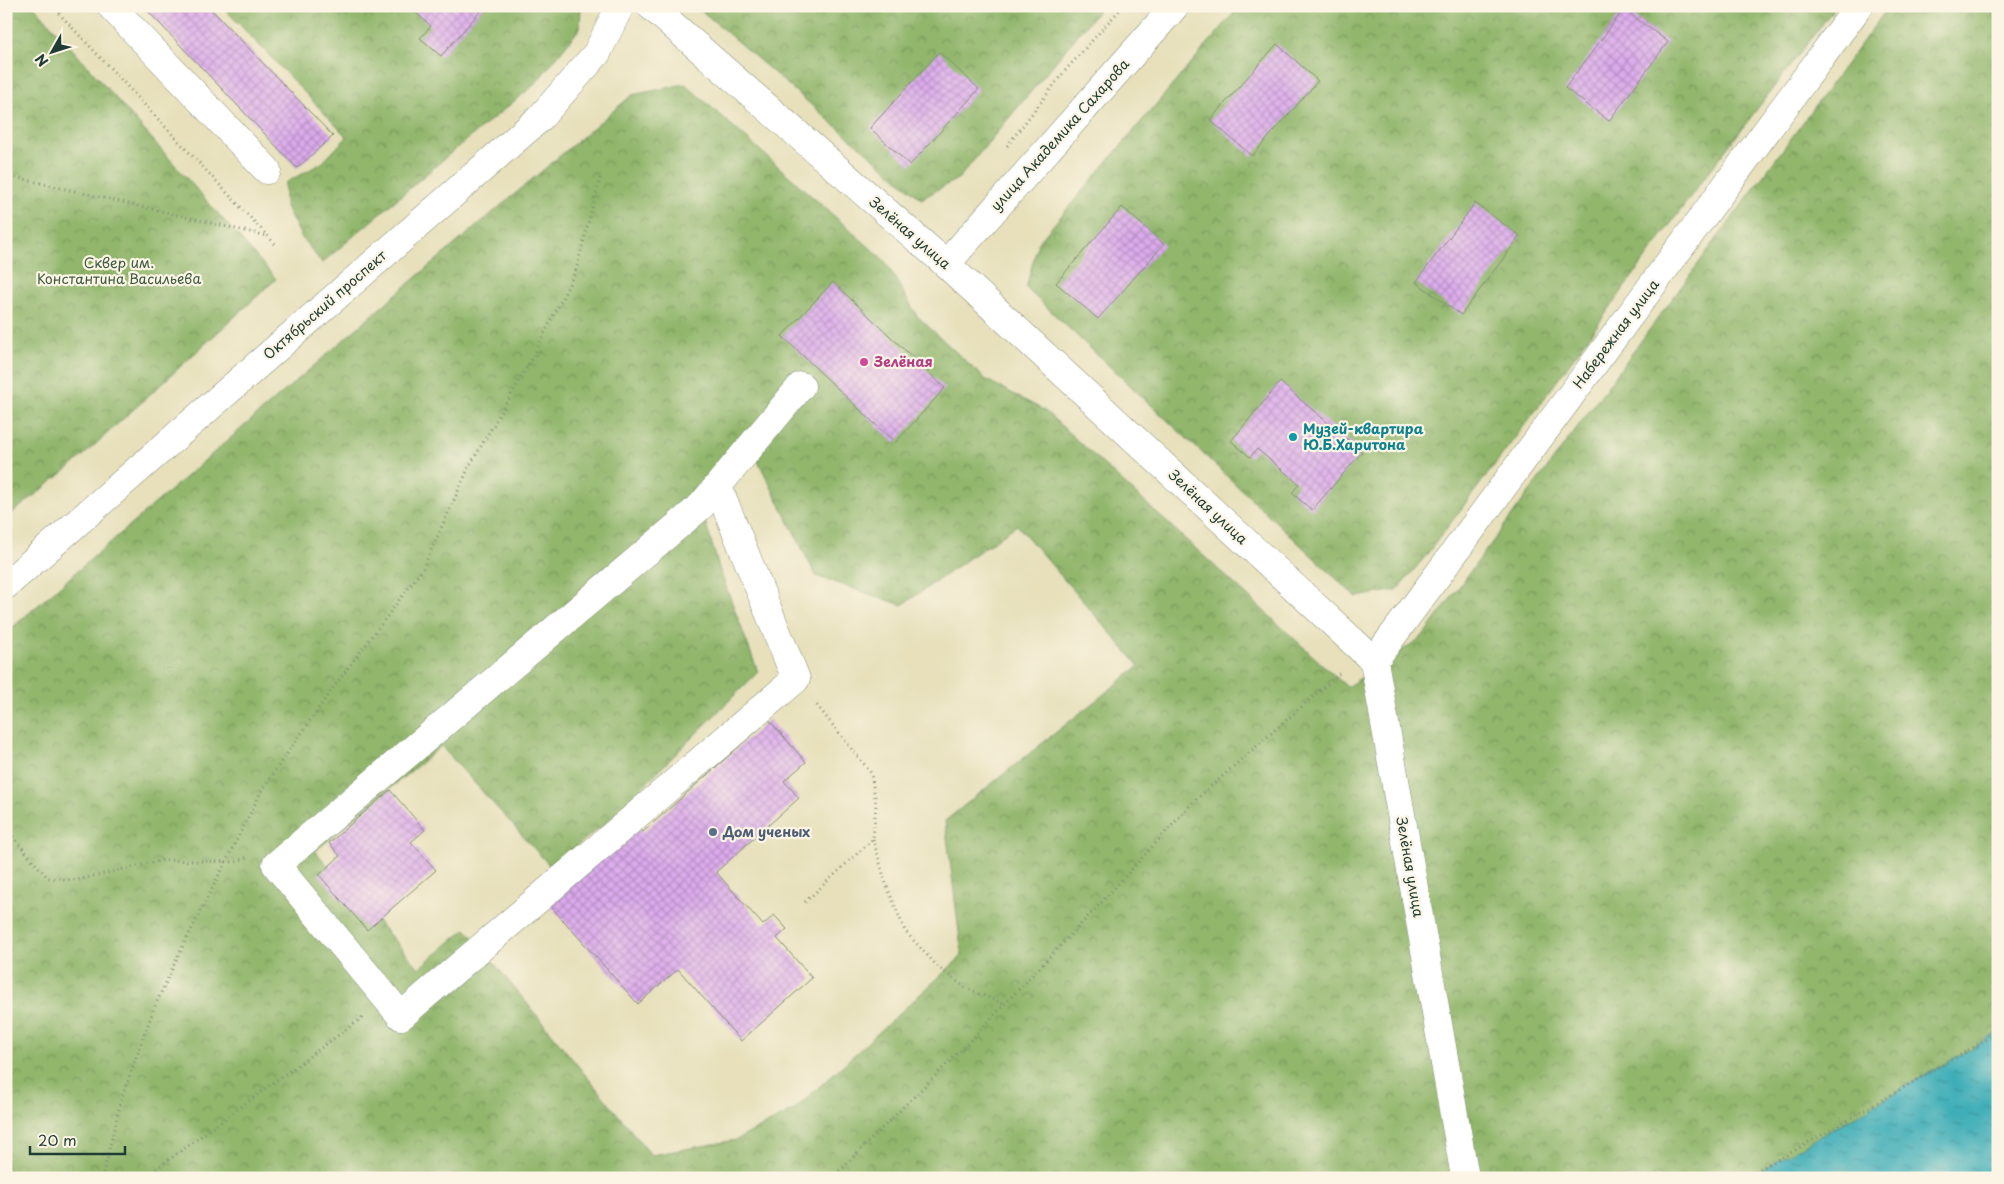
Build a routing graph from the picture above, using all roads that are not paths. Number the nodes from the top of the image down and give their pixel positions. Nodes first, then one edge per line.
1 (111, 6) edge
2 (620, 6) edge
3 (651, 6) edge
4 (1175, 6) edge
5 (1859, 6) edge
6 (267, 170) dead end
7 (946, 264) junction
8 (801, 386) dead end
9 (718, 487) junction
10 (6, 585) edge
11 (1369, 656) junction
12 (1465, 1177) edge

1 - 6 street
2 - 10 street, Октябрьский проспект
3 - 7 street, Зелёная улица
4 - 7 street, улица Академика Сахарова
5 - 11 street, Набережная улица
7 - 11 street, Зелёная улица
8 - 9 street
9 - 9 street
11 - 12 street, Зелёная улица

